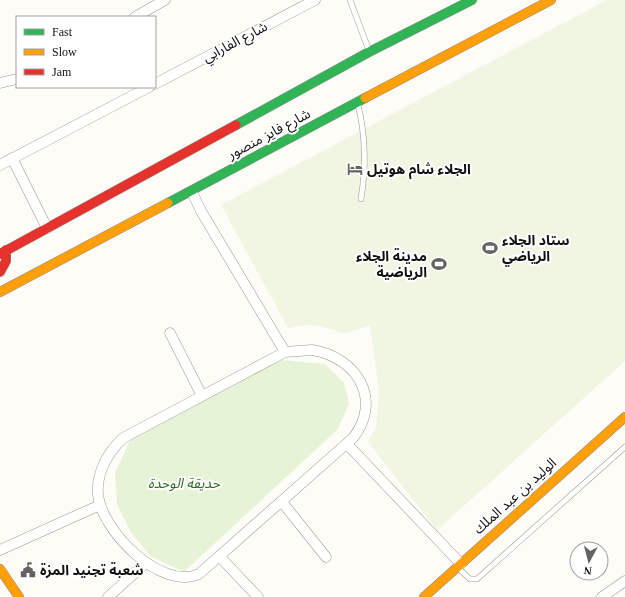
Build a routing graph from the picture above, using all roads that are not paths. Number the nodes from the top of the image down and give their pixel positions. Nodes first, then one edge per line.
1 (165, 0) edge
2 (315, 0) edge
3 (350, 0) edge
4 (472, 0) edge
5 (551, 0) edge
6 (137, 16) edge
7 (369, 52) junction
8 (16, 79) edge
9 (0, 82) edge
10 (156, 83) edge
11 (147, 88) edge
12 (358, 102) junction
13 (12, 158) junction
14 (0, 165) edge
15 (192, 192) junction
16 (361, 199) dead end
17 (47, 228) junction
18 (3, 252) edge
19 (0, 272) edge
20 (0, 292) edge
21 (170, 333) dead end
22 (284, 352) junction
23 (202, 396) junction
24 (625, 417) edge
25 (347, 444) junction
26 (625, 447) edge
27 (282, 502) junction
28 (100, 505) junction
29 (0, 550) edge
30 (220, 557) junction
31 (326, 557) dead end
32 (146, 563) junction
33 (459, 566) junction
34 (0, 569) edge
35 (625, 581) edge
36 (19, 597) edge
37 (108, 597) edge
38 (258, 597) edge
39 (424, 597) edge
40 (602, 597) edge

1 - 6 street
2 - 10 street, شارع الفارابي
3 - 7 lane
4 - 7 main road, شارع فايز منصور
5 - 12 main road, شارع فايز منصور
7 - 17 main road, شارع فايز منصور
8 - 9 street
11 - 13 street
12 - 15 main road, شارع فايز منصور
12 - 16 lane
13 - 14 street
13 - 17 street
15 - 20 main road, شارع فايز منصور
15 - 22 street
17 - 18 main road, شارع فايز منصور
18 - 19 main road
21 - 23 street
22 - 23 street
22 - 25 street
23 - 28 street
24 - 33 main road, الوليد بن عبد الملك
25 - 27 street
25 - 33 street
26 - 33 lane
27 - 30 street
27 - 31 street
28 - 29 street
28 - 32 street
30 - 32 street
30 - 38 street
32 - 37 street
33 - 39 main road, الوليد بن عبد الملك
34 - 36 main road
35 - 40 street

